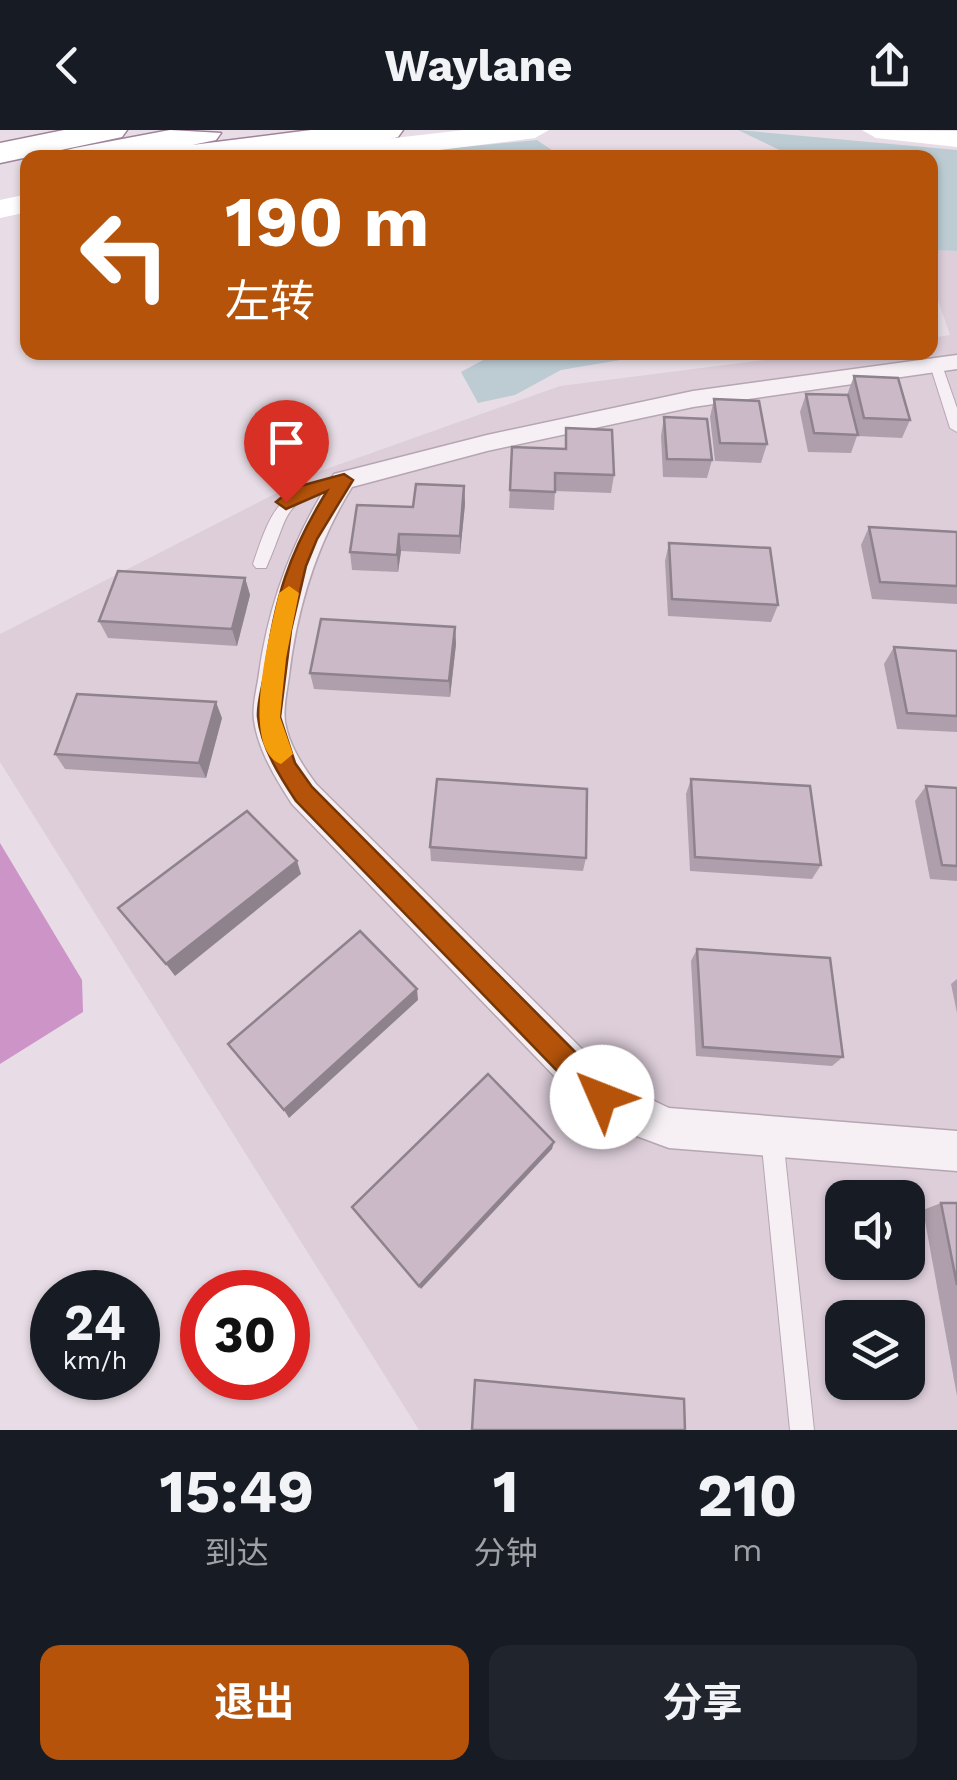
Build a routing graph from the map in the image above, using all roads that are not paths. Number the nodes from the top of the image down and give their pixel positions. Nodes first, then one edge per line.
1 (111, 130) edge
2 (223, 130) edge
3 (386, 130) edge
4 (534, 130) edge
5 (876, 130) edge
6 (957, 139) edge
7 (117, 150) edge
8 (231, 150) edge
9 (366, 150) edge
10 (0, 152) edge
11 (947, 364) edge
12 (957, 428) edge
13 (344, 480) junction
14 (261, 564) dead end
15 (772, 1136) junction
16 (957, 1151) edge
17 (802, 1430) edge

1 - 10 highway
2 - 7 highway
3 - 8 highway
4 - 9 main road
5 - 6 main road
11 - 12 lane
11 - 13 street
13 - 14 lane
13 - 15 street
15 - 16 street
15 - 17 lane

